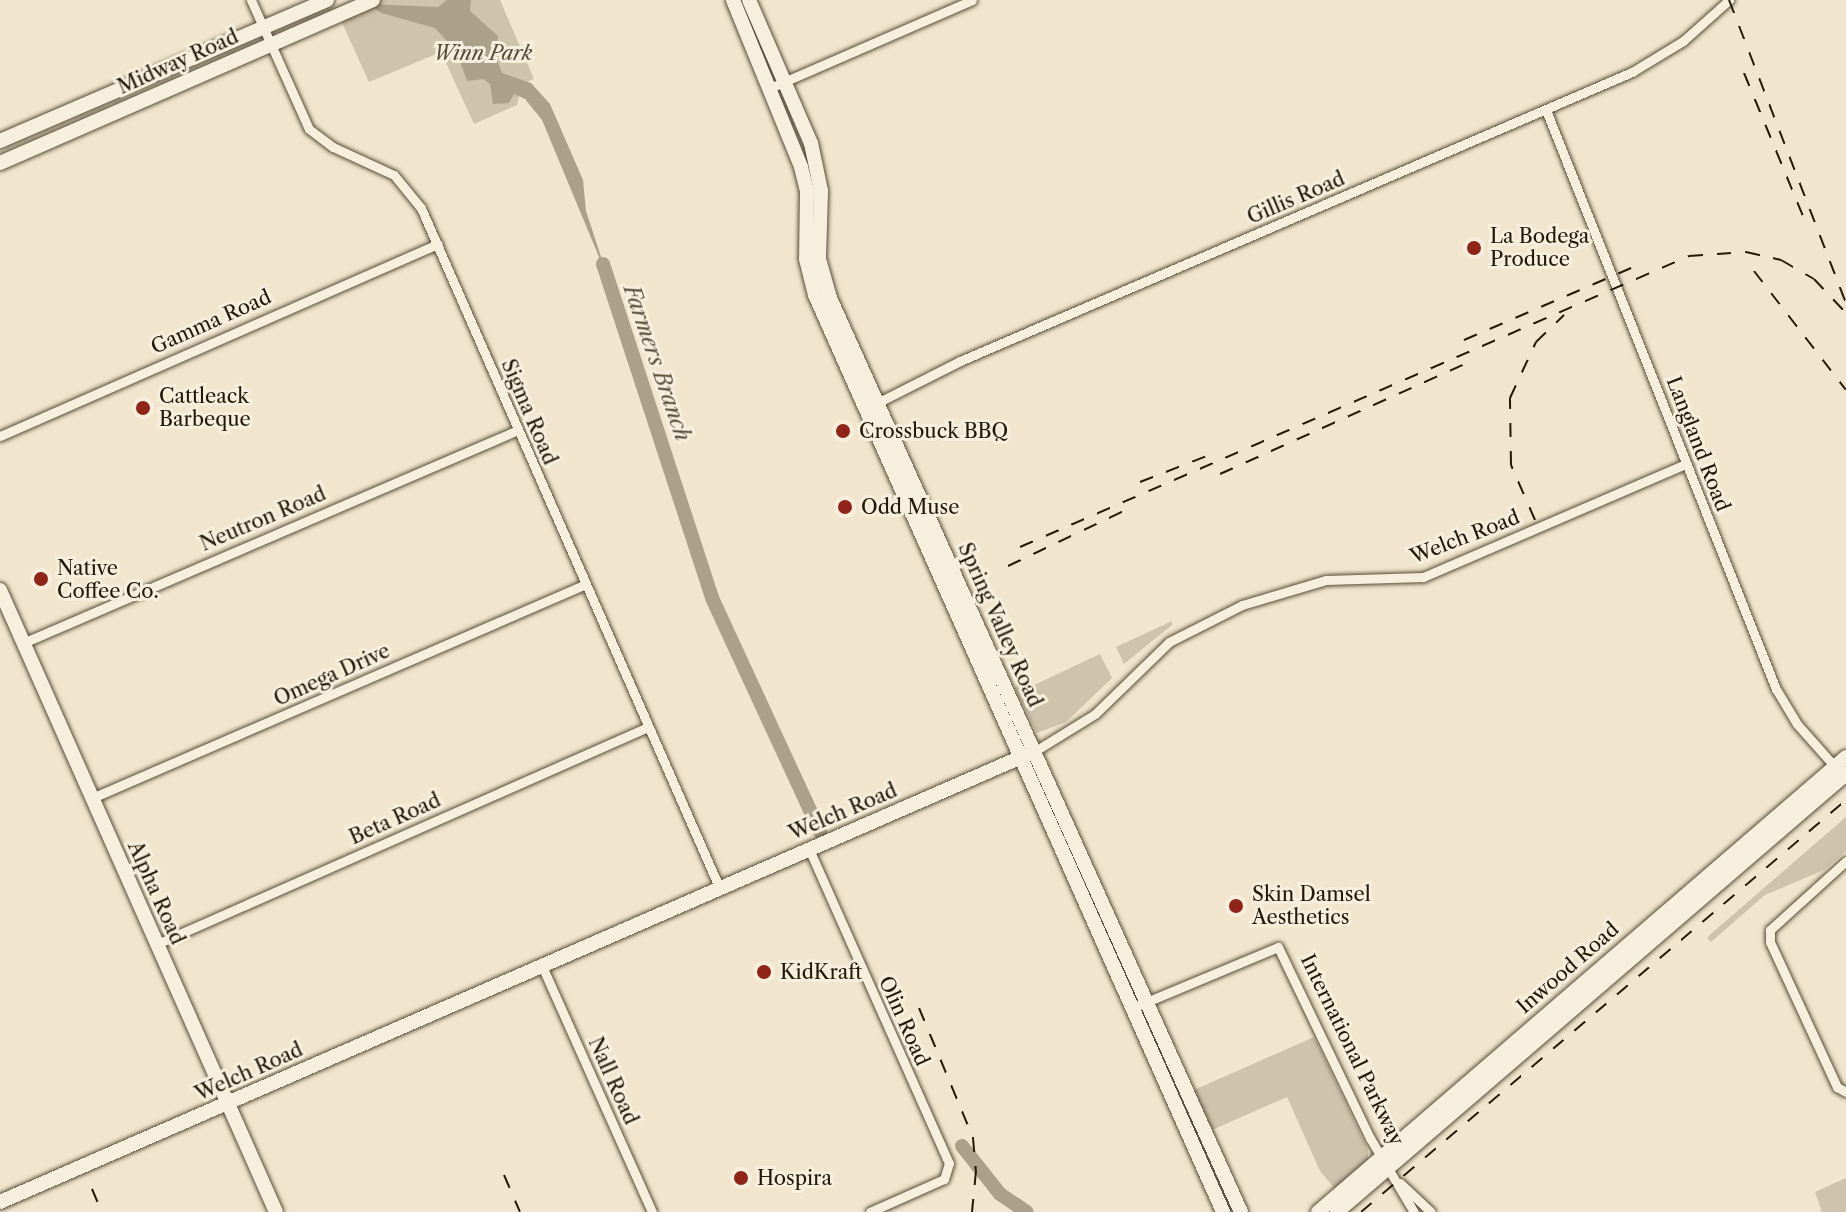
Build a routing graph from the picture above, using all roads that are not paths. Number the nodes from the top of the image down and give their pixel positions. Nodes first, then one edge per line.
1 (251, 0) edge
2 (327, 0) edge
3 (373, 0) edge
4 (733, 0) edge
5 (749, 0) edge
6 (972, 0) edge
7 (1729, 0) edge
8 (263, 27) junction
9 (270, 43) junction
10 (778, 85) junction
11 (1546, 110) junction
12 (24, 130) junction
13 (0, 141) edge
14 (32, 149) junction
15 (0, 163) edge
16 (438, 244) junction
17 (878, 402) junction
18 (864, 409) junction
19 (518, 430) junction
20 (0, 436) edge
21 (1686, 464) junction
22 (935, 529) junction
23 (920, 535) junction
24 (586, 584) junction
25 (0, 590) edge
26 (23, 643) junction
27 (648, 727) junction
28 (1035, 751) junction
29 (1020, 758) junction
30 (1843, 768) edge
31 (92, 798) junction
32 (809, 849) junction
33 (1846, 861) edge
34 (719, 887) junction
35 (157, 944) junction
36 (542, 966) junction
37 (1139, 1005) junction
38 (1846, 1092) edge
39 (1189, 1097) junction
40 (227, 1103) junction
41 (1174, 1104) junction
42 (1385, 1161) junction
43 (1400, 1183) junction
44 (0, 1202) edge
45 (276, 1212) edge
46 (652, 1212) edge
47 (870, 1212) edge
48 (1223, 1212) edge
49 (1241, 1212) edge
50 (1318, 1212) edge
51 (1337, 1212) edge
52 (1414, 1212) edge
53 (1431, 1212) edge

1 - 8 street, Sigma Road
2 - 8 main road, Midway Road
3 - 9 main road, Midway Road
4 - 10 main road, Spring Valley Road
5 - 10 main road, Spring Valley Road
6 - 10 street
7 - 11 street, Gillis Road
8 - 9 street, Sigma Road
8 - 12 main road, Midway Road
9 - 14 main road, Midway Road
9 - 16 street, Sigma Road
10 - 17 main road, Spring Valley Road
10 - 18 main road, Spring Valley Road
11 - 17 street, Gillis Road
11 - 21 street, Langland Road
12 - 13 main road, Midway Road
12 - 14 main road
14 - 15 main road, Midway Road
16 - 19 street, Sigma Road
16 - 20 street, Gamma Road
17 - 18 street, Gillis Road
17 - 22 main road, Spring Valley Road
18 - 23 main road, Spring Valley Road
19 - 24 street, Sigma Road
19 - 26 street, Neutron Road
21 - 28 street, Welch Road
21 - 30 street, Langland Road
22 - 23 main road
22 - 28 main road, Spring Valley Road
23 - 29 main road, Spring Valley Road
24 - 27 street, Sigma Road
24 - 31 street, Omega Drive
25 - 26 main road, Alpha Road
26 - 31 main road, Alpha Road
27 - 34 street, Sigma Road
27 - 35 street, Beta Road
28 - 29 main road, Welch Road
28 - 37 main road, Spring Valley Road
29 - 32 main road, Welch Road
29 - 37 main road, Spring Valley Road
30 - 42 main road, Inwood Road
31 - 35 main road, Alpha Road
32 - 34 main road, Welch Road
32 - 47 street, Olin Road
33 - 38 street
34 - 36 main road, Welch Road
35 - 40 main road, Alpha Road
36 - 40 main road, Welch Road
36 - 46 street, Nall Road
37 - 39 main road, Spring Valley Road
37 - 41 main road, Spring Valley Road
37 - 42 street, International Parkway
39 - 41 main road
39 - 49 main road, Spring Valley Road
40 - 44 main road, Welch Road
40 - 45 main road, Alpha Road
41 - 48 main road, Spring Valley Road
42 - 43 street, International Parkway
42 - 50 main road, Inwood Road
42 - 51 main road, Inwood Road
43 - 52 street, International Parkway
43 - 53 street, International Parkway

